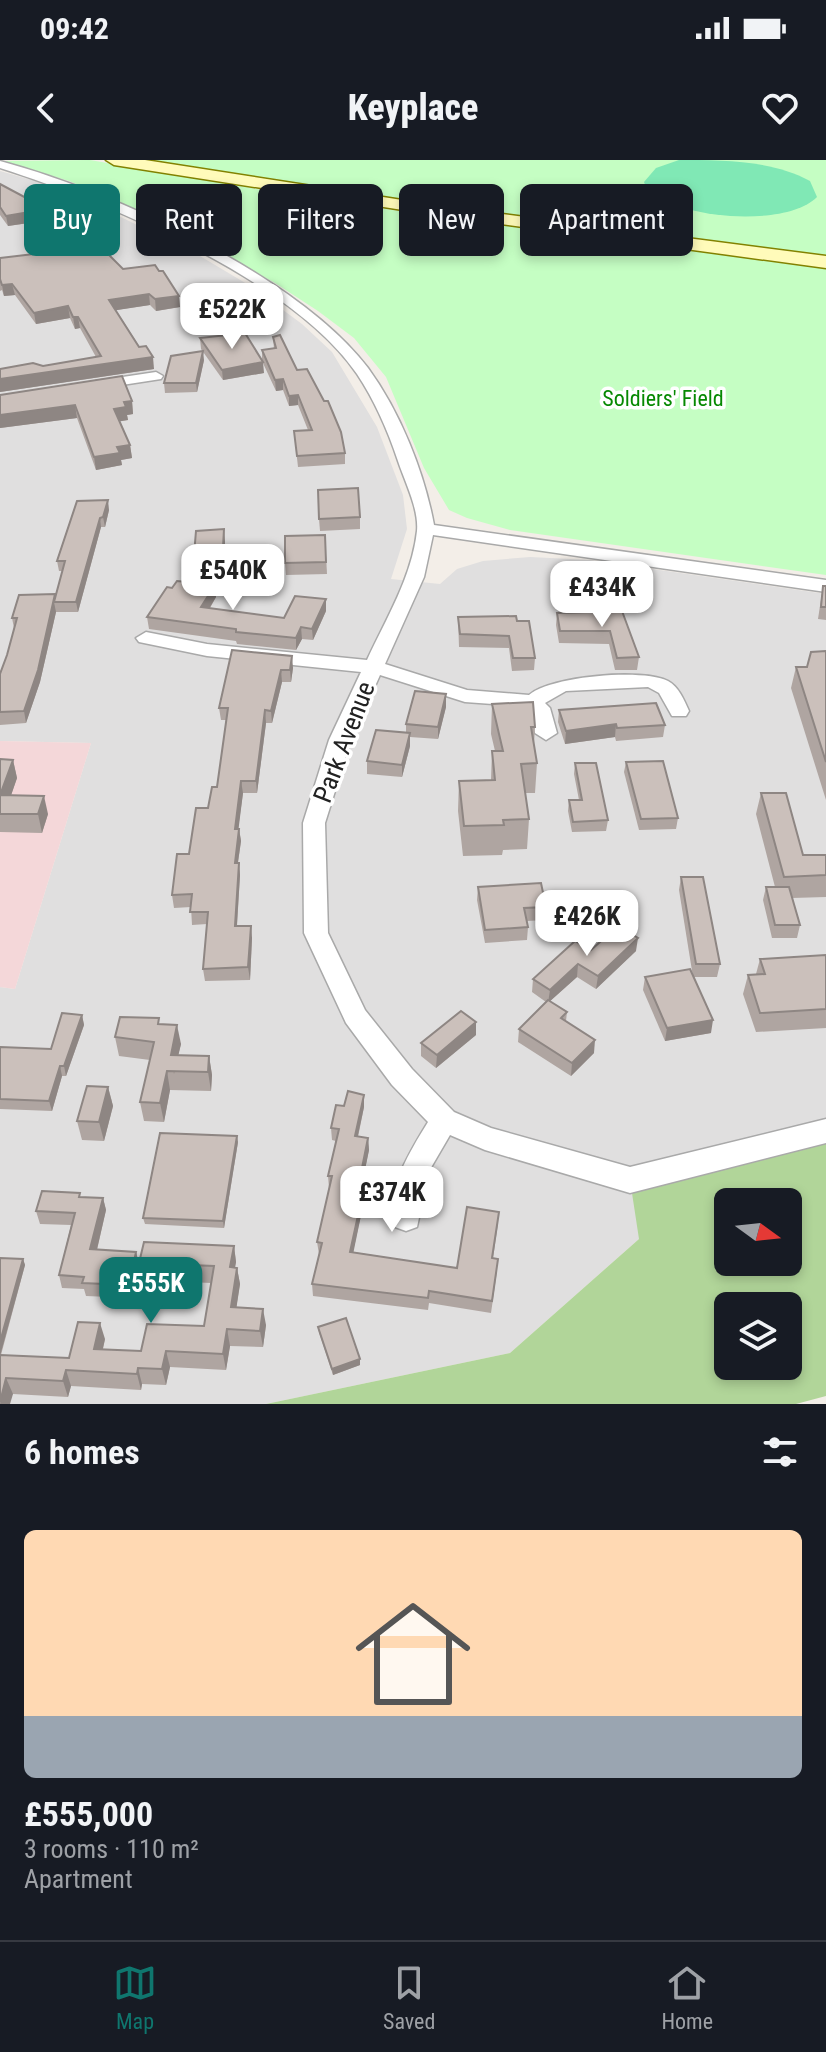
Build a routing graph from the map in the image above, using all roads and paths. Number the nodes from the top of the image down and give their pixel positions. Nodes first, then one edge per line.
1 (114, 160) edge
2 (0, 164) edge
3 (826, 262) edge
4 (156, 376) dead end
5 (78, 388) edge
6 (426, 529) junction
7 (826, 586) edge
8 (146, 638) dead end
9 (374, 667) junction
10 (533, 703) junction
11 (679, 711) dead end
12 (546, 733) dead end
13 (444, 1120) junction
14 (826, 1131) edge
15 (406, 1218) dead end

1 - 3 street
2 - 6 street, Park Avenue
4 - 5 street
6 - 7 street
6 - 9 street, Park Avenue
8 - 9 street
9 - 10 street
9 - 13 street, Park Avenue
10 - 11 street
10 - 12 street
13 - 14 street, Park Avenue
13 - 15 street

